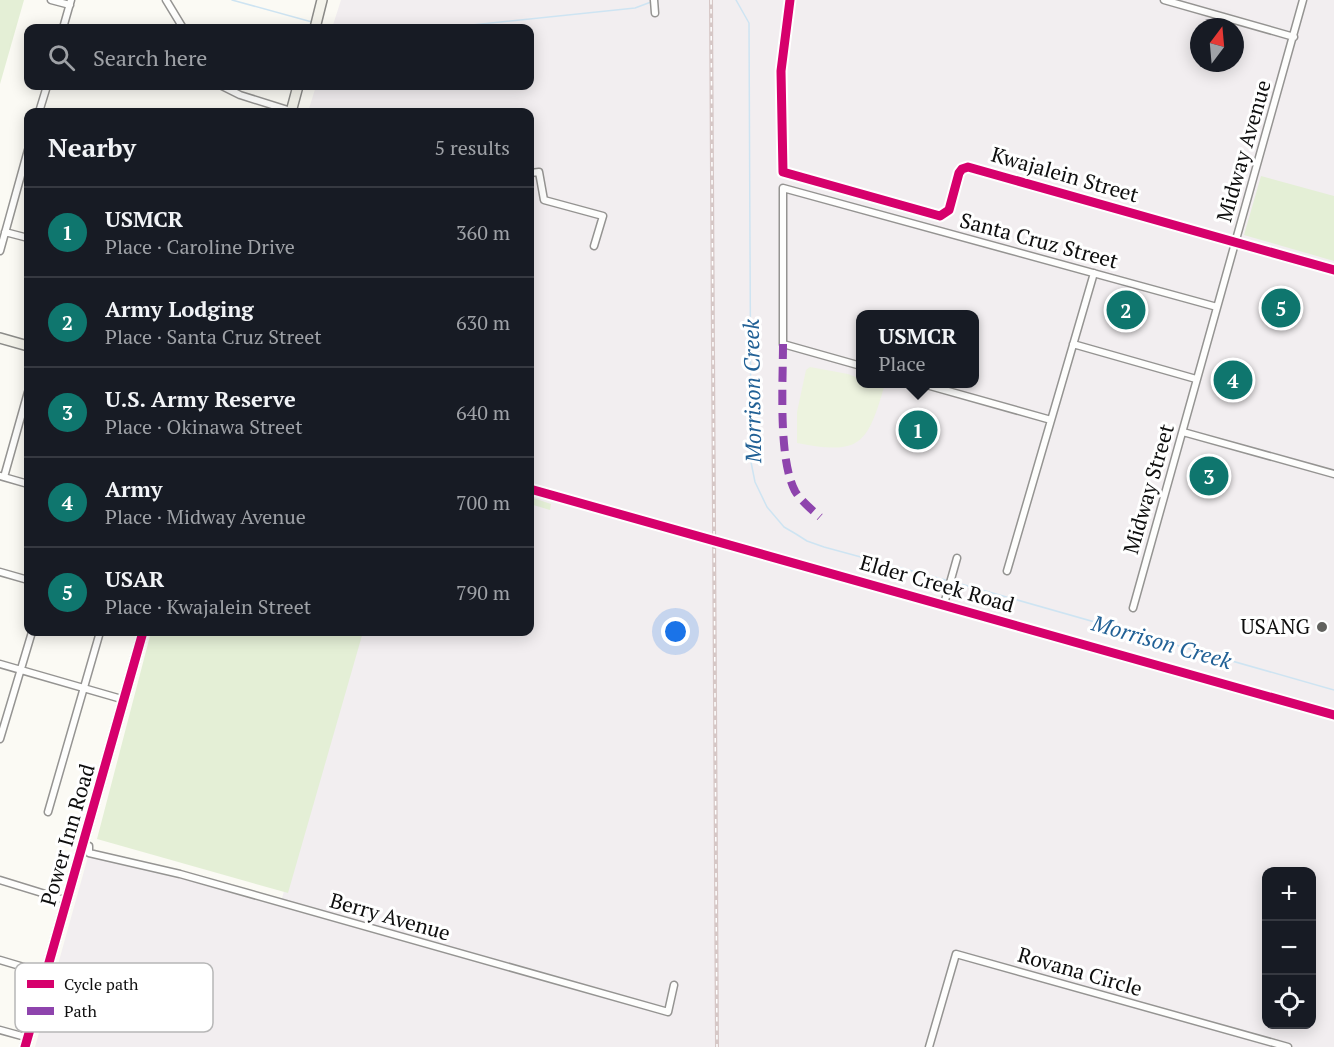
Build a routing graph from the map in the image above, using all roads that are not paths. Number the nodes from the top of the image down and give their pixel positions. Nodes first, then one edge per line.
1 (51, 0) edge
2 (166, 0) edge
3 (322, 0) edge
4 (654, 0) edge
5 (790, 0) edge
6 (1164, 0) edge
7 (1304, 0) edge
8 (70, 3) edge
9 (655, 13) dead end
10 (64, 24) edge
11 (181, 24) edge
12 (316, 24) edge
13 (1294, 37) junction
14 (46, 90) edge
15 (230, 90) edge
16 (297, 90) edge
17 (40, 108) edge
18 (279, 108) edge
19 (292, 108) edge
20 (24, 165) edge
21 (534, 173) edge
22 (6, 232) junction
23 (24, 237) edge
24 (1236, 242) junction
25 (594, 246) dead end
26 (0, 251) edge
27 (1334, 270) edge
28 (1094, 273) junction
29 (1217, 307) junction
30 (0, 338) edge
31 (1073, 344) junction
32 (24, 345) edge
33 (856, 365) edge
34 (1196, 379) junction
35 (937, 388) edge
36 (24, 405) edge
37 (1052, 420) junction
38 (1183, 432) junction
39 (1334, 474) edge
40 (2, 477) edge
41 (24, 483) edge
42 (534, 490) edge
43 (957, 558) dead end
44 (1007, 571) dead end
45 (0, 572) edge
46 (24, 579) edge
47 (944, 604) junction
48 (1132, 608) dead end
49 (31, 636) edge
50 (99, 636) edge
51 (142, 636) edge
52 (0, 664) edge
53 (21, 670) junction
54 (83, 688) junction
55 (124, 700) junction
56 (1334, 715) edge
57 (0, 739) edge
58 (48, 812) dead end
59 (84, 844) junction
60 (0, 880) edge
61 (68, 901) junction
62 (0, 960) edge
63 (50, 963) edge
64 (15, 964) edge
65 (674, 985) dead end
66 (0, 1030) edge
67 (27, 1042) edge
68 (929, 1047) edge
69 (1288, 1047) edge

1 - 8 street
2 - 11 street
3 - 12 main road
4 - 9 street
5 - 24 street, Kwajalein Street
6 - 13 street
7 - 13 street, Midway Avenue
8 - 10 street
13 - 24 street, Midway Avenue
14 - 17 street
15 - 18 street
16 - 19 main road
20 - 22 street
21 - 25 street
22 - 23 street
22 - 26 street
24 - 27 street, Kwajalein Street
24 - 29 street, Midway Avenue
28 - 29 street, Santa Cruz Street
28 - 31 street
28 - 33 street, Santa Cruz Street
29 - 34 street, Midway Avenue
30 - 32 main road
31 - 34 street
31 - 37 street
34 - 38 street, Midway Street
35 - 37 street
36 - 40 street
37 - 44 street
38 - 39 street
38 - 48 street, Midway Street
40 - 41 street
42 - 47 street, Elder Creek Road
43 - 47 street
45 - 46 street
47 - 56 street, Elder Creek Road
49 - 53 street
50 - 54 street
51 - 55 main road, Power Inn Road
52 - 53 street
53 - 54 street
53 - 57 street
54 - 55 street
54 - 58 street
55 - 59 main road, Power Inn Road
59 - 61 main road, Power Inn Road
59 - 65 street, Berry Avenue
60 - 61 street
61 - 63 main road, Power Inn Road
62 - 64 street
66 - 67 street
68 - 69 street, Rovana Circle

